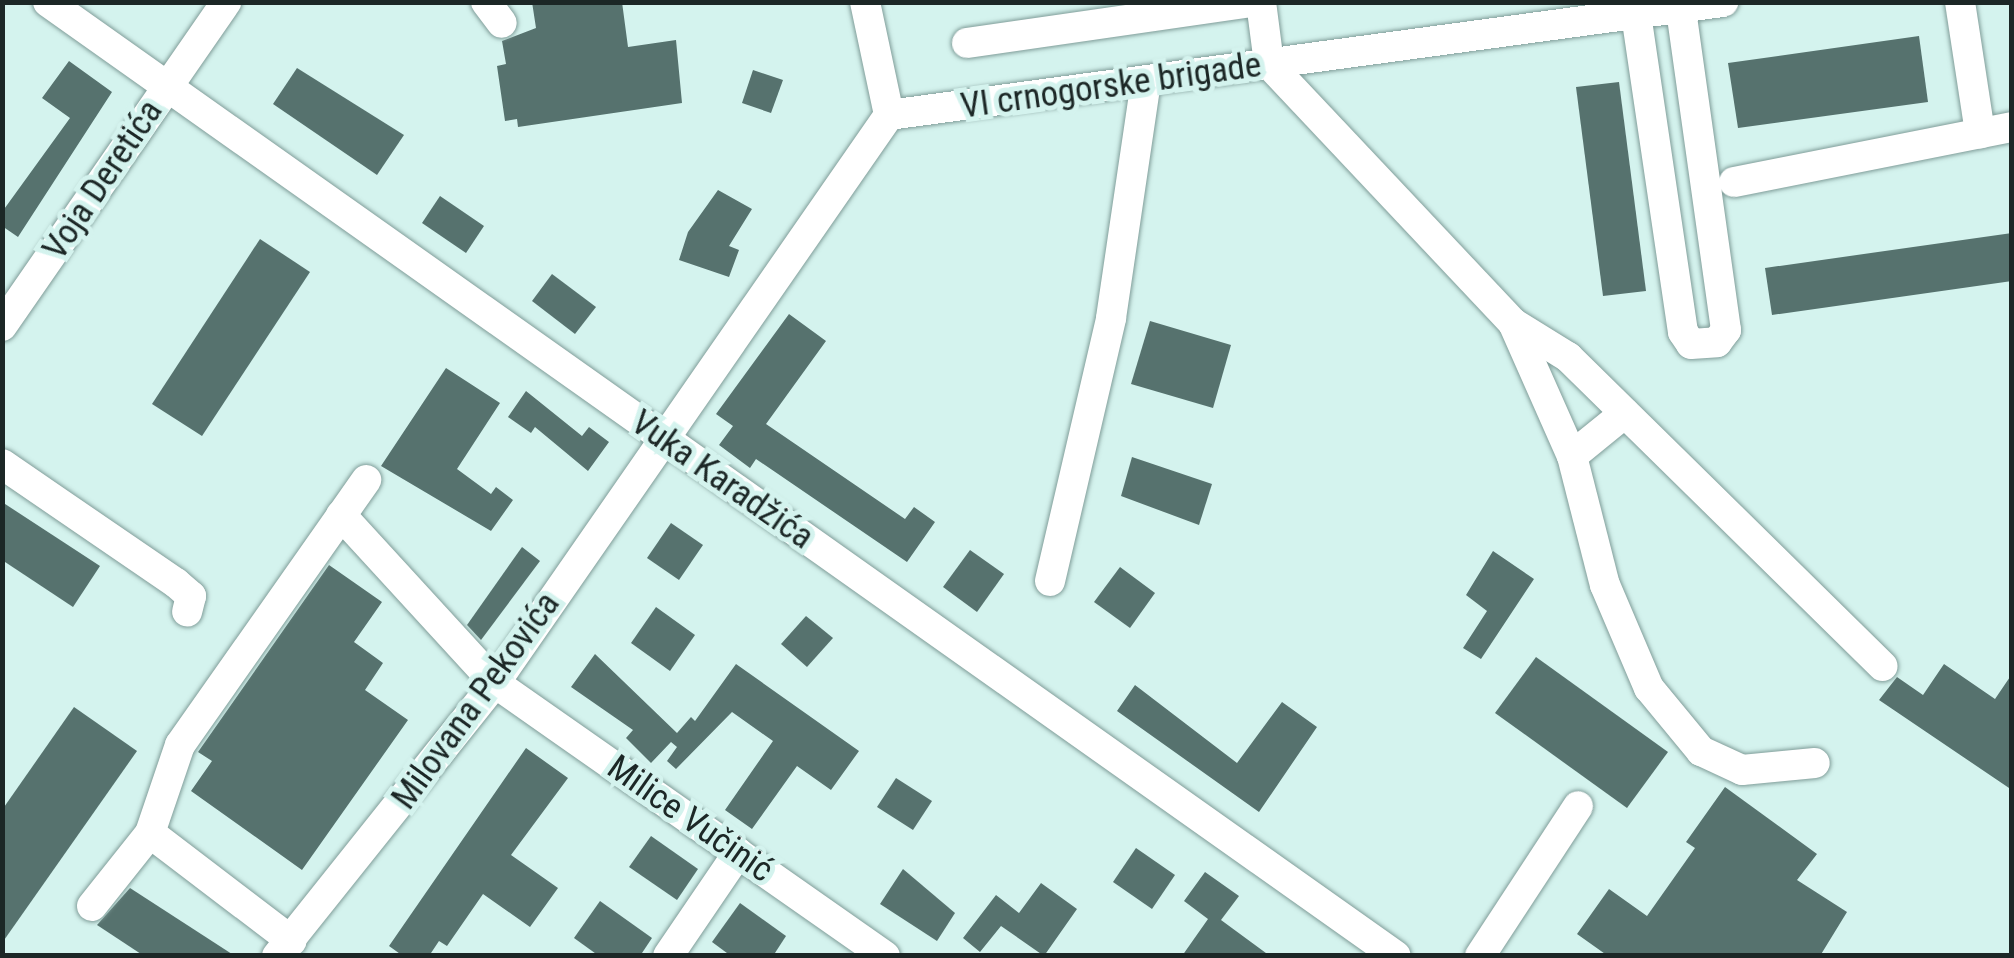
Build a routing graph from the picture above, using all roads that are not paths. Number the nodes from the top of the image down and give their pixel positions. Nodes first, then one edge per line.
1 (48, 2) edge
2 (226, 2) edge
3 (864, 2) edge
4 (1252, 2) edge
5 (1261, 2) edge
6 (1723, 2) edge
7 (1960, 2) edge
8 (1672, 7) edge
9 (1115, 12) edge
10 (1636, 14) junction
11 (967, 42) dead end
12 (1270, 64) junction
13 (1146, 81) junction
14 (169, 84) junction
15 (890, 115) junction
16 (2012, 127) edge
17 (1980, 133) junction
18 (1734, 182) dead end
19 (1514, 323) junction
20 (2, 326) edge
21 (1625, 413) junction
22 (662, 437) junction
23 (1572, 456) junction
24 (2, 464) edge
25 (366, 480) dead end
26 (341, 515) junction
27 (1050, 581) dead end
28 (187, 612) dead end
29 (1882, 666) dead end
30 (495, 683) junction
31 (1815, 763) dead end
32 (1578, 806) dead end
33 (150, 833) junction
34 (738, 852) junction
35 (92, 906) dead end
36 (284, 948) edge
37 (668, 956) edge
38 (886, 956) edge
39 (1396, 956) edge
40 (1480, 956) edge

1 - 14 street, Vuka Karadžića
2 - 14 street, Voja Deretića
3 - 15 street
4 - 9 street
5 - 12 street
6 - 8 street, VI crnogorske brigade
7 - 17 street
8 - 10 street, VI crnogorske brigade
8 - 10 street
9 - 11 street
10 - 12 street, VI crnogorske brigade
12 - 13 street, VI crnogorske brigade
12 - 19 street
13 - 15 street, VI crnogorske brigade
13 - 27 street
14 - 20 street, Voja Deretića
14 - 22 street, Vuka Karadžića
15 - 22 street
16 - 17 street
17 - 18 street
19 - 21 street
19 - 23 street
21 - 23 street
21 - 29 street
22 - 30 street, Milovana Pekovića
22 - 39 street, Vuka Karadžića
23 - 31 street
24 - 28 street
25 - 26 street
26 - 30 street, Milice Vučinić
26 - 33 street
30 - 34 street, Milice Vučinić
30 - 36 street, Milovana Pekovića
32 - 40 street
33 - 35 street
33 - 36 street
34 - 37 street
34 - 38 street, Milice Vučinić

